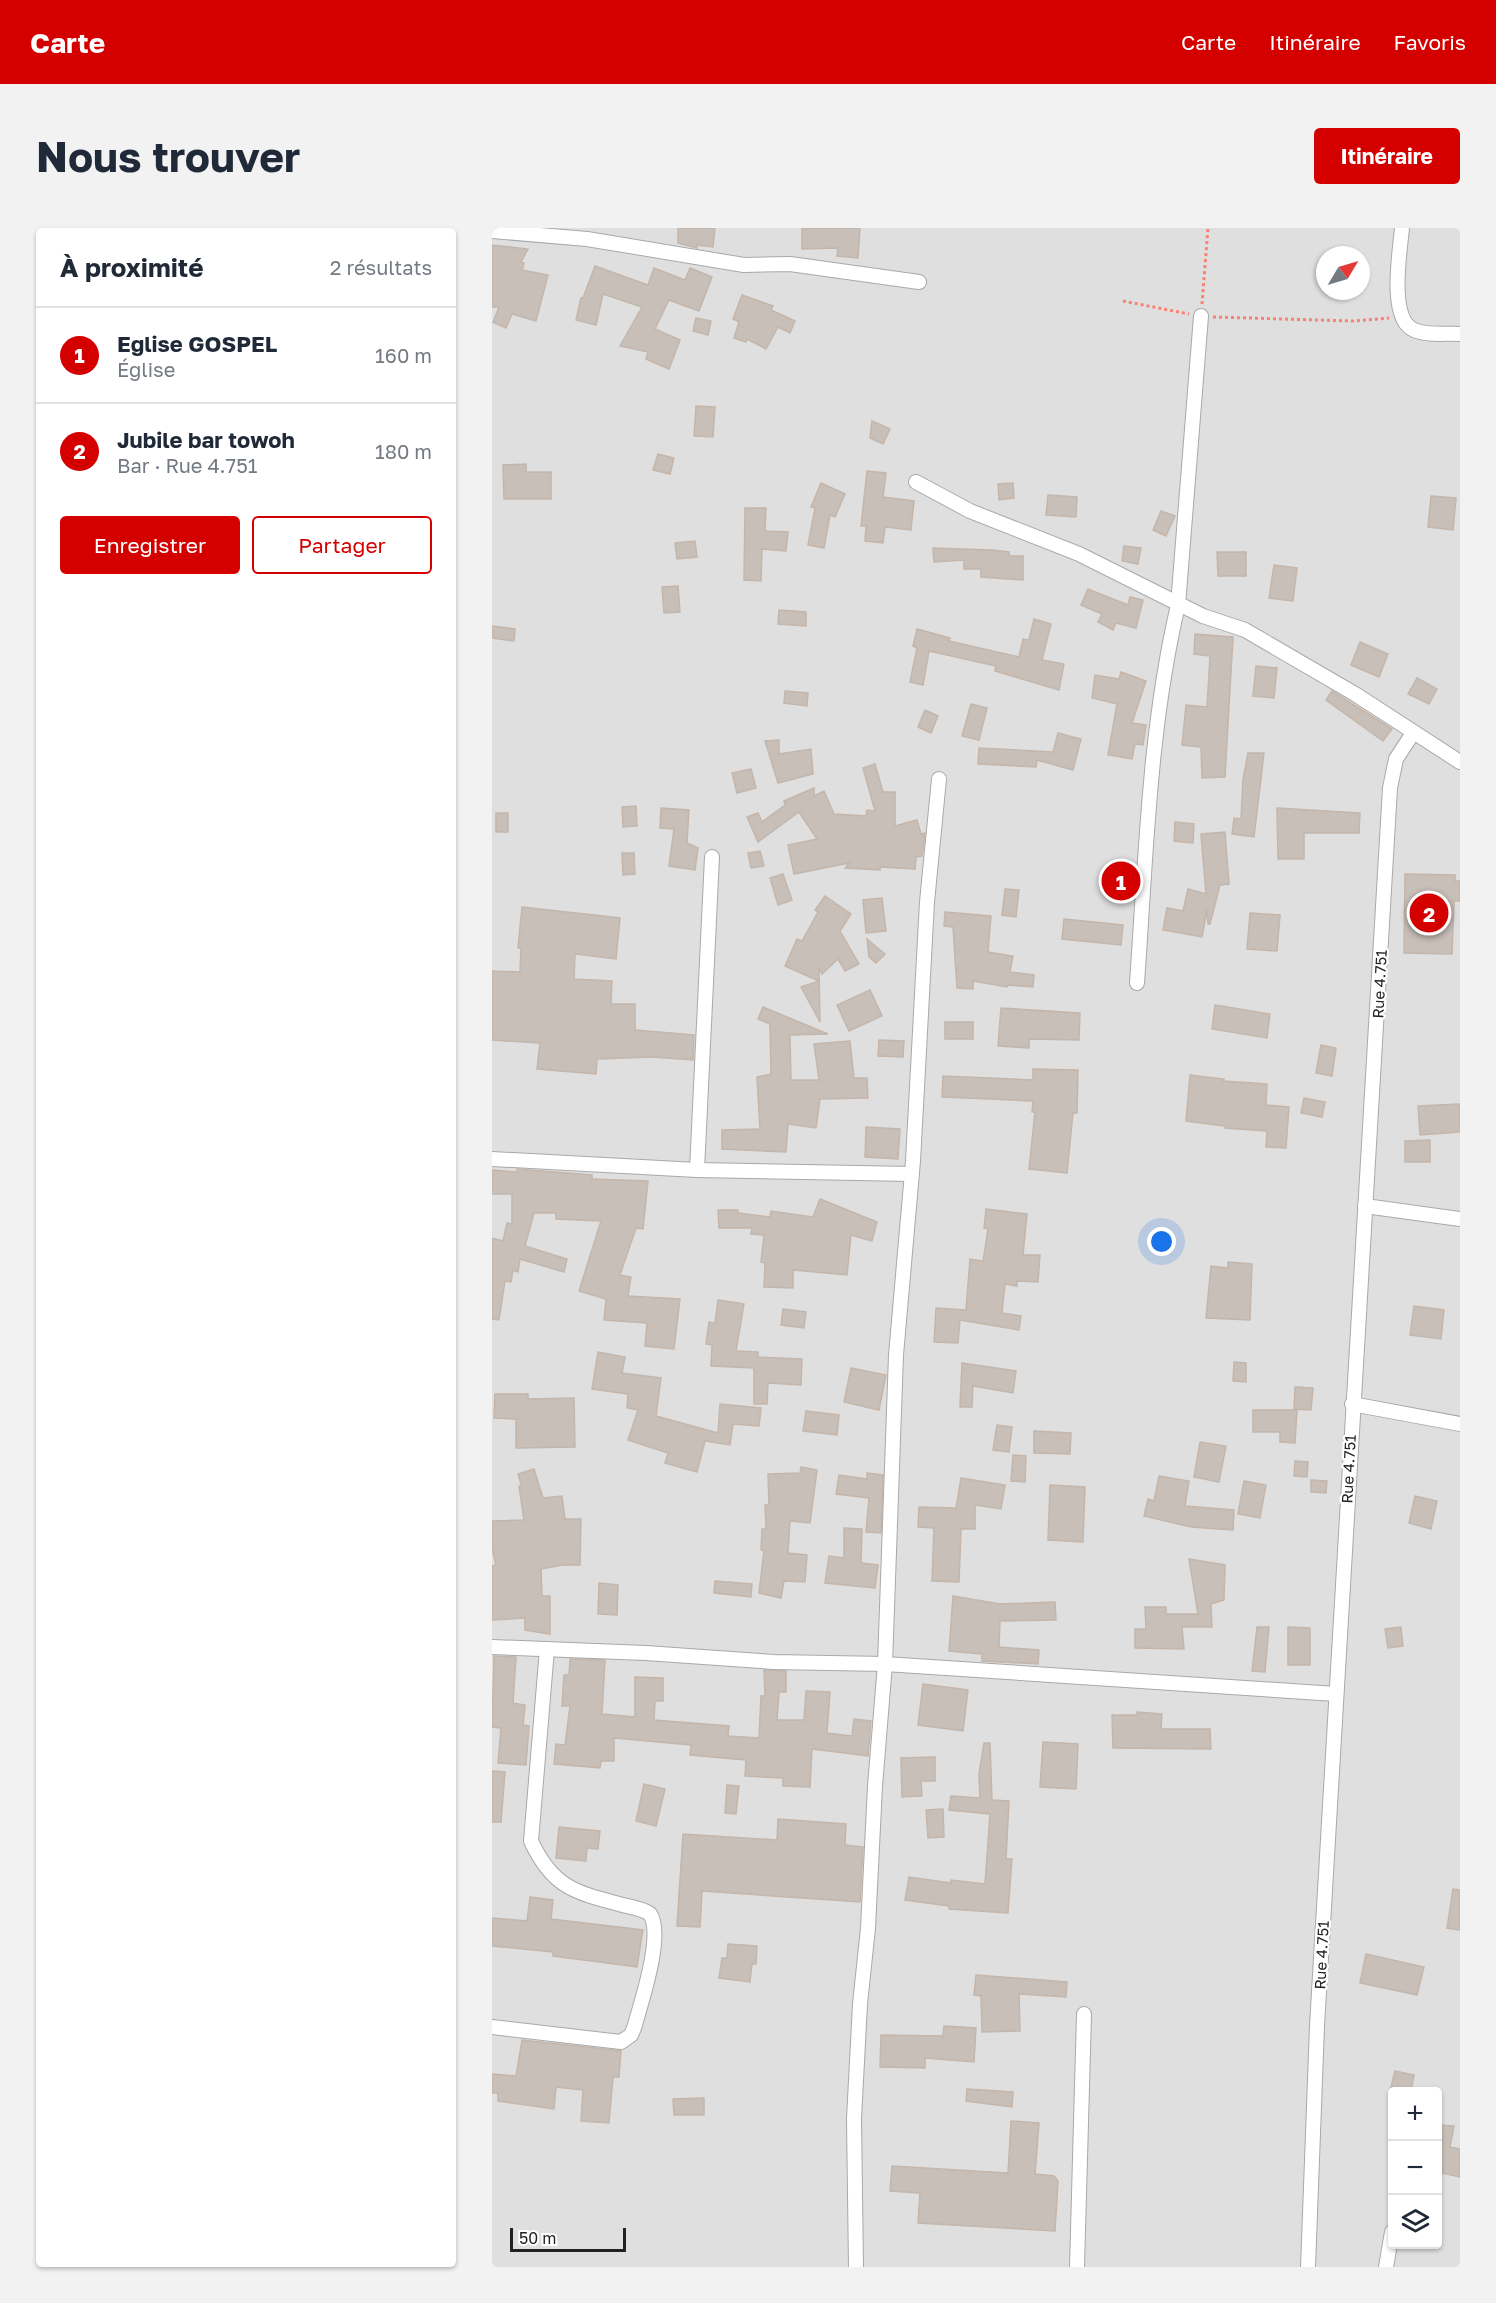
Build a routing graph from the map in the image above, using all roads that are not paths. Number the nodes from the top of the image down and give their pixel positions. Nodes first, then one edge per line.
1 (1402, 228) edge
2 (492, 231) edge
3 (918, 282) dead end
4 (1201, 316) road end
5 (1460, 334) edge
6 (916, 482) dead end
7 (1178, 605) junction
8 (1413, 733) junction
9 (1460, 762) edge
10 (939, 779) dead end
11 (712, 857) dead end
12 (1137, 983) dead end
13 (492, 1159) edge
14 (697, 1170) junction
15 (912, 1174) junction
16 (1365, 1206) junction
17 (1460, 1219) edge
18 (1352, 1404) junction
19 (1460, 1424) edge
20 (492, 1647) edge
21 (547, 1649) junction
22 (885, 1664) junction
23 (1336, 1694) junction
24 (1084, 2014) dead end
25 (492, 2027) edge
26 (1389, 2249) edge
27 (856, 2267) edge
28 (1077, 2267) edge
29 (1308, 2267) edge
30 (1386, 2267) edge

1 - 5 street
2 - 3 street
4 - 7 street
6 - 7 street
7 - 8 street
7 - 12 street
8 - 9 street
8 - 16 street, Rue 4.751
10 - 15 street
11 - 14 street
13 - 14 street
14 - 15 street
15 - 22 street
16 - 17 street
16 - 18 street, Rue 4.751
18 - 19 street
18 - 23 street, Rue 4.751
20 - 21 street
21 - 22 street
21 - 25 street
22 - 23 street
22 - 27 street
23 - 29 street, Rue 4.751
24 - 28 street
26 - 30 street

